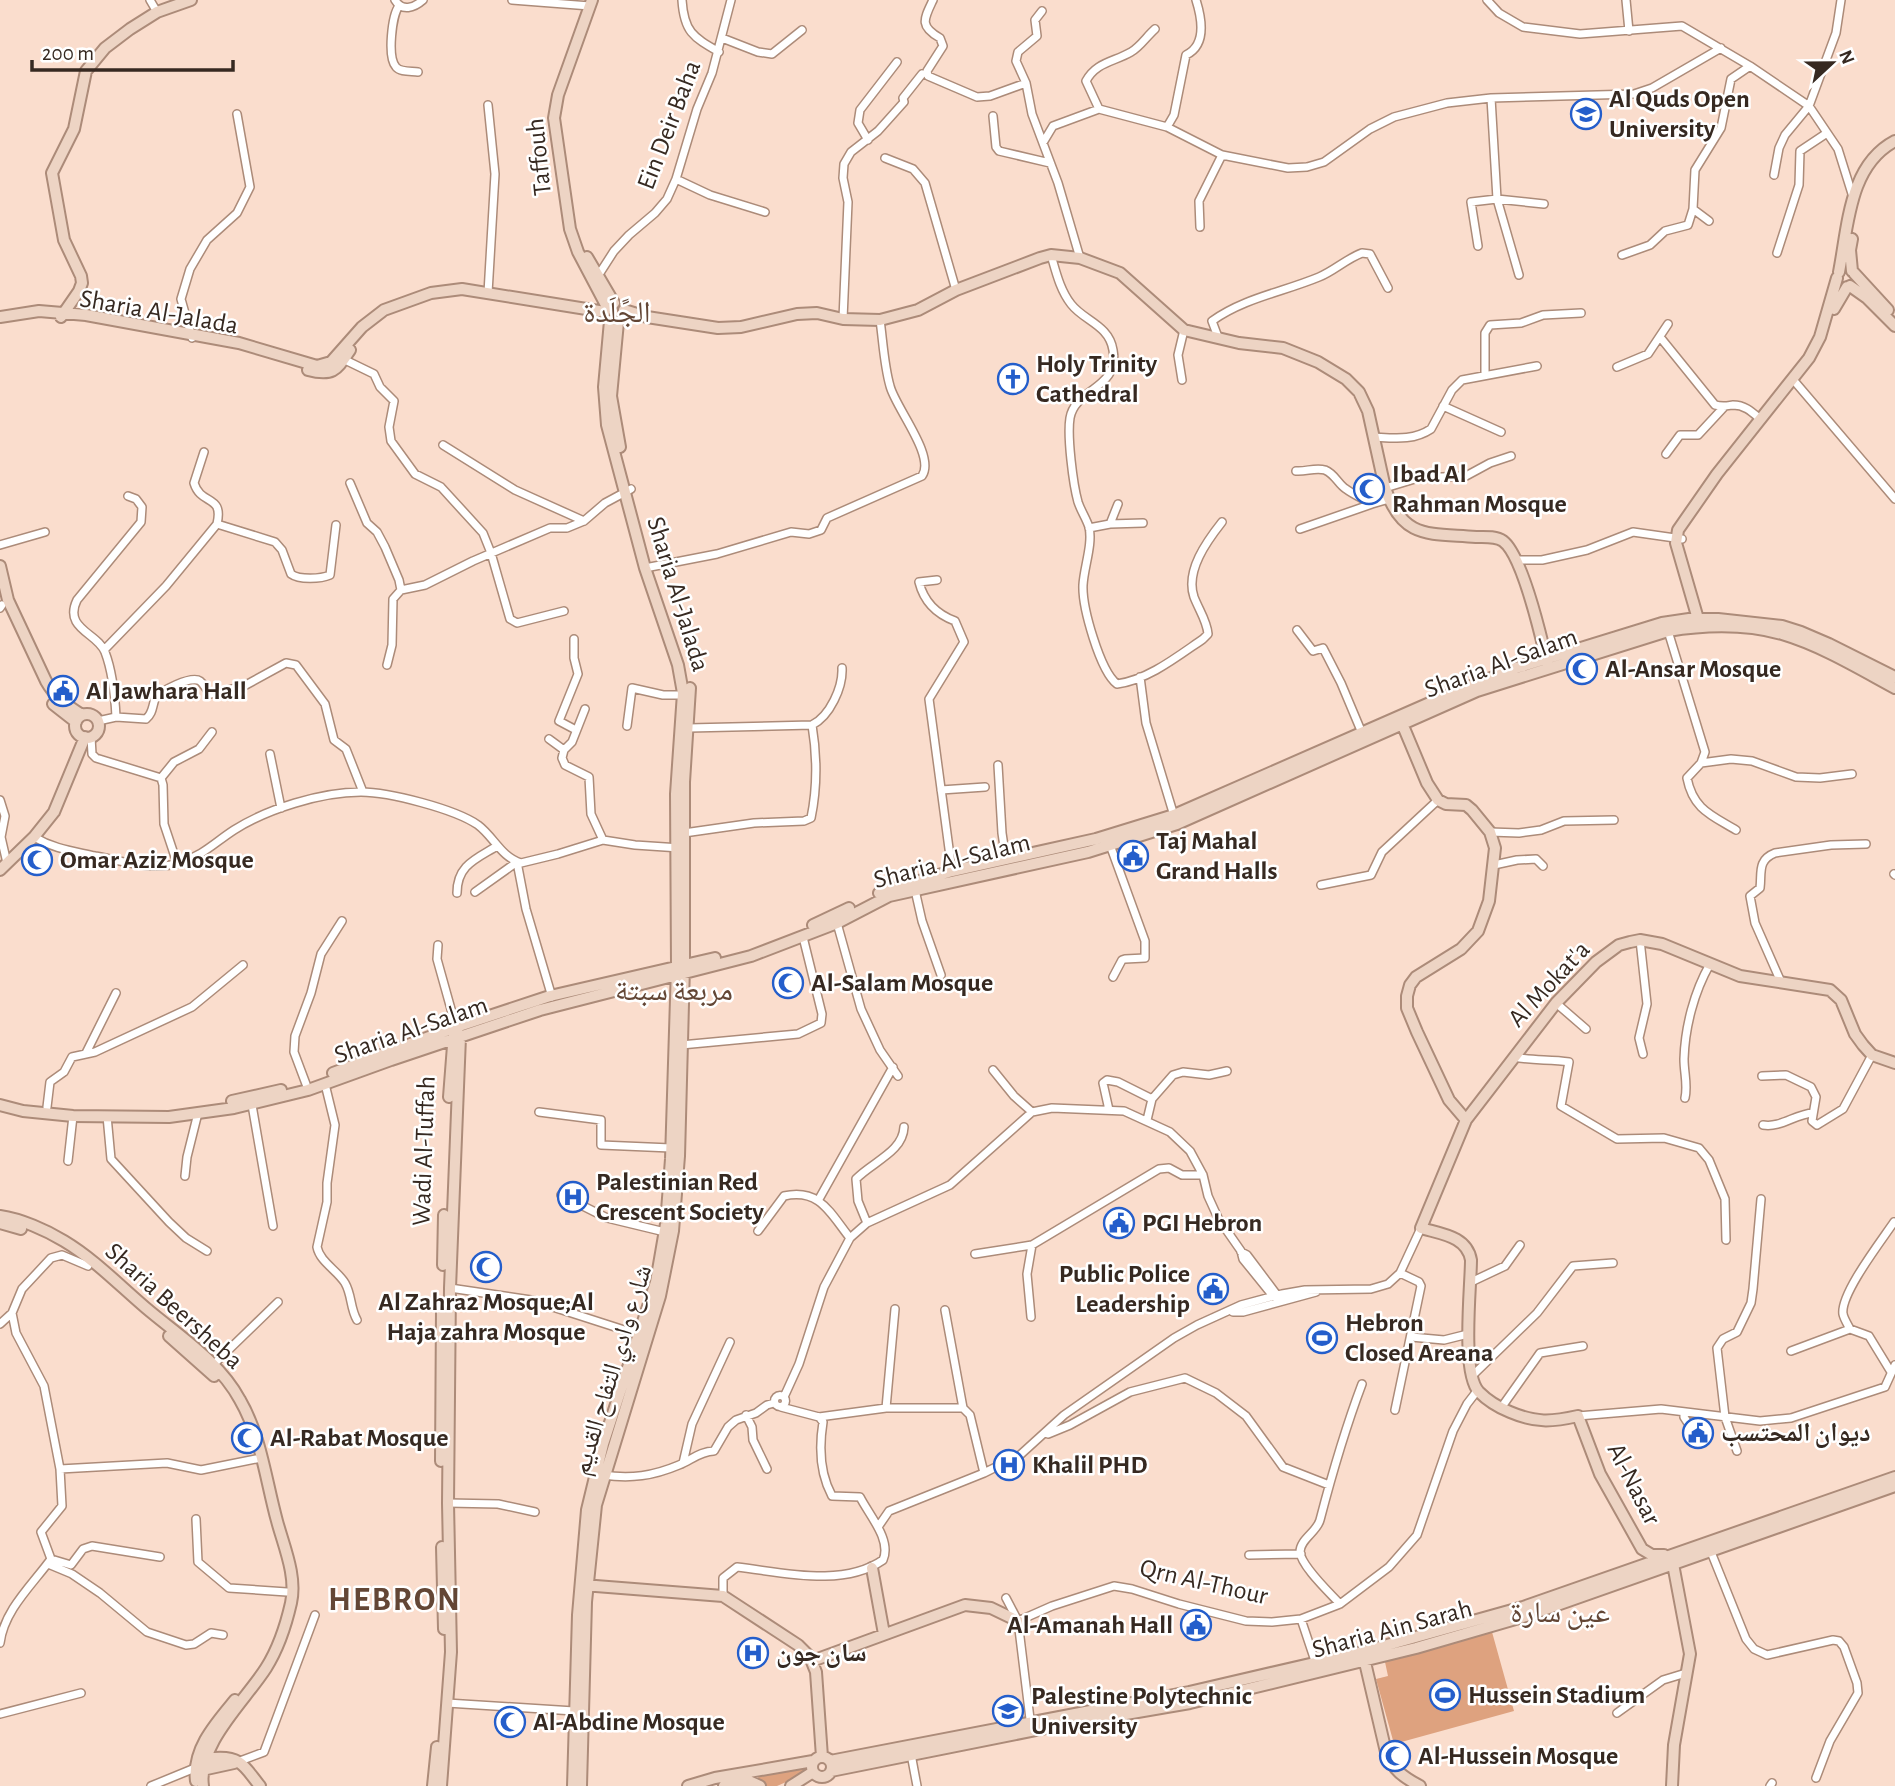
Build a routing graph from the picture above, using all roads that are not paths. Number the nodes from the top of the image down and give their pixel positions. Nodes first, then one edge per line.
1 (150, 0) edge
2 (191, 0) edge
3 (423, 0) edge
4 (512, 0) edge
5 (682, 0) edge
6 (731, 0) edge
7 (933, 0) edge
8 (1196, 0) edge
9 (1487, 0) edge
10 (1626, 0) edge
11 (1841, 0) edge
12 (533, 1) edge
13 (594, 2) edge
14 (397, 3) edge
15 (1042, 11) dead end
16 (157, 12) junction
17 (1155, 29) dead end
18 (802, 30) dead end
19 (1629, 30) junction
20 (722, 38) junction
21 (1721, 48) junction
22 (719, 52) junction
23 (897, 62) dead end
24 (1750, 66) junction
25 (418, 72) dead end
26 (922, 74) dead end
27 (1026, 83) junction
28 (1491, 98) junction
29 (488, 105) dead end
30 (1809, 106) junction
31 (1098, 108) junction
32 (237, 114) dead end
33 (993, 116) dead end
34 (1167, 127) junction
35 (1827, 132) junction
36 (868, 140) junction
37 (1044, 141) junction
38 (1895, 141) edge
39 (1895, 147) edge
40 (1222, 155) junction
41 (885, 158) dead end
42 (1050, 163) junction
43 (1774, 175) dead end
44 (676, 179) junction
45 (1497, 200) junction
46 (1853, 200) junction
47 (1544, 204) dead end
48 (1693, 209) junction
49 (765, 212) dead end
50 (1709, 220) dead end
51 (1200, 227) dead end
52 (1478, 246) dead end
53 (1777, 254) dead end
54 (1051, 255) junction
55 (1622, 255) dead end
56 (1080, 258) junction
57 (1853, 272) junction
58 (1519, 275) dead end
59 (1838, 275) junction
60 (596, 279) junction
61 (1849, 287) junction
62 (1388, 288) dead end
63 (956, 290) junction
64 (488, 293) junction
65 (615, 313) junction
66 (1581, 313) dead end
67 (62, 315) junction
68 (0, 317) edge
69 (1895, 317) edge
70 (842, 319) junction
71 (880, 320) junction
72 (0, 324) edge
73 (1668, 324) dead end
74 (1895, 326) edge
75 (1184, 330) junction
76 (192, 336) junction
77 (1218, 337) junction
78 (1660, 337) junction
79 (340, 358) junction
80 (1537, 366) dead end
81 (1617, 367) dead end
82 (1485, 375) junction
83 (1182, 380) dead end
84 (1796, 383) junction
85 (1443, 406) junction
86 (1724, 407) junction
87 (1760, 419) junction
88 (1501, 432) dead end
89 (1373, 437) junction
90 (443, 445) dead end
91 (204, 452) dead end
92 (1666, 454) dead end
93 (1511, 456) dead end
94 (1296, 471) dead end
95 (350, 483) dead end
96 (628, 491) junction
97 (1387, 493) junction
98 (128, 496) dead end
99 (1895, 499) edge
100 (1118, 504) dead end
101 (1372, 504) junction
102 (584, 522) junction
103 (1223, 522) dead end
104 (1143, 523) dead end
105 (217, 524) junction
106 (1110, 524) junction
107 (336, 525) dead end
108 (1089, 528) junction
109 (1300, 528) dead end
110 (45, 531) dead end
111 (1679, 538) junction
112 (0, 545) edge
113 (491, 552) junction
114 (1517, 560) junction
115 (0, 566) edge
116 (648, 567) junction
117 (937, 580) dead end
118 (401, 590) junction
119 (1, 604) edge
120 (564, 611) dead end
121 (1702, 622) junction
122 (1297, 630) dead end
123 (1668, 631) junction
124 (575, 639) dead end
125 (104, 649) junction
126 (1547, 663) junction
127 (387, 665) dead end
128 (842, 668) dead end
129 (1894, 675) edge
130 (1140, 677) junction
131 (1895, 688) edge
132 (683, 695) junction
133 (584, 709) dead end
134 (116, 717) junction
135 (79, 719) junction
136 (98, 721) junction
137 (1401, 721) junction
138 (812, 725) junction
139 (628, 726) dead end
140 (689, 728) junction
141 (576, 730) junction
142 (212, 732) dead end
143 (1362, 733) junction
144 (88, 737) junction
145 (549, 739) dead end
146 (564, 750) junction
147 (270, 754) dead end
148 (1701, 764) junction
149 (998, 765) dead end
150 (1852, 774) dead end
151 (161, 778) junction
152 (985, 787) dead end
153 (941, 790) junction
154 (363, 792) junction
155 (0, 800) edge
156 (1437, 800) junction
157 (281, 808) junction
158 (1175, 820) junction
159 (1614, 820) dead end
160 (1736, 830) dead end
161 (1490, 832) junction
162 (684, 833) junction
163 (34, 837) junction
164 (603, 839) junction
165 (1866, 844) dead end
166 (1110, 845) junction
167 (497, 846) junction
168 (680, 848) junction
169 (1006, 860) junction
170 (517, 862) junction
171 (177, 863) junction
172 (1494, 865) junction
173 (1543, 866) dead end
174 (3, 867) edge
175 (952, 871) junction
176 (1321, 885) dead end
177 (915, 890) junction
178 (475, 892) dead end
179 (457, 893) dead end
180 (342, 921) dead end
181 (837, 923) junction
182 (803, 937) junction
183 (1640, 940) junction
184 (684, 943) junction
185 (438, 945) dead end
186 (706, 964) junction
187 (1710, 964) junction
188 (243, 965) dead end
189 (680, 970) junction
190 (942, 975) dead end
191 (1113, 977) dead end
192 (655, 981) junction
193 (1781, 982) junction
194 (116, 993) dead end
195 (550, 996) junction
196 (679, 998) junction
197 (1556, 1003) junction
198 (560, 1004) junction
199 (1586, 1029) dead end
200 (456, 1034) junction
201 (434, 1045) junction
202 (681, 1045) junction
203 (86, 1054) junction
204 (1643, 1054) dead end
205 (1872, 1055) junction
206 (451, 1057) junction
207 (1514, 1057) junction
208 (1895, 1063) edge
209 (893, 1067) junction
210 (993, 1070) dead end
211 (1227, 1071) dead end
212 (898, 1076) dead end
213 (1762, 1076) dead end
214 (306, 1084) junction
215 (325, 1084) junction
216 (0, 1098) edge
217 (1685, 1098) dead end
218 (1152, 1099) junction
219 (0, 1105) edge
220 (251, 1105) junction
221 (47, 1107) junction
222 (1109, 1110) junction
223 (540, 1112) dead end
224 (1032, 1112) junction
225 (198, 1113) junction
226 (1813, 1113) junction
227 (73, 1116) junction
228 (107, 1116) junction
229 (1147, 1120) junction
230 (1466, 1120) junction
231 (1763, 1125) dead end
232 (904, 1127) dead end
233 (671, 1147) junction
234 (68, 1161) dead end
235 (1203, 1175) junction
236 (185, 1176) dead end
237 (561, 1195) dead end
238 (819, 1199) junction
239 (1761, 1199) dead end
240 (0, 1216) edge
241 (1894, 1222) edge
242 (0, 1223) edge
243 (867, 1223) junction
244 (273, 1226) dead end
245 (1421, 1228) junction
246 (758, 1231) dead end
247 (668, 1233) junction
248 (850, 1237) junction
249 (1726, 1240) dead end
250 (1032, 1245) junction
251 (1520, 1245) dead end
252 (206, 1251) dead end
253 (975, 1254) dead end
254 (1613, 1263) dead end
255 (88, 1266) junction
256 (1400, 1273) junction
257 (1471, 1282) junction
258 (450, 1287) junction
259 (1277, 1297) junction
260 (278, 1301) dead end
261 (895, 1309) dead end
262 (945, 1310) dead end
263 (12, 1312) junction
264 (1031, 1317) dead end
265 (357, 1320) dead end
266 (0, 1324) edge
267 (1850, 1329) junction
268 (1468, 1334) junction
269 (643, 1336) junction
270 (1411, 1337) junction
271 (730, 1342) dead end
272 (1583, 1346) dead end
273 (1791, 1351) dead end
274 (213, 1365) junction
275 (1893, 1369) edge
276 (1473, 1375) junction
277 (1362, 1384) dead end
278 (1477, 1391) junction
279 (778, 1405) junction
280 (886, 1408) junction
281 (963, 1408) junction
282 (1501, 1408) junction
283 (1395, 1410) dead end
284 (1684, 1412) junction
285 (746, 1415) junction
286 (1578, 1416) junction
287 (819, 1417) junction
288 (1725, 1417) junction
289 (1693, 1431) dead end
290 (1044, 1435) junction
291 (1737, 1451) dead end
292 (256, 1459) junction
293 (683, 1463) junction
294 (60, 1469) junction
295 (768, 1469) dead end
296 (984, 1473) junction
297 (600, 1474) junction
298 (1895, 1476) edge
299 (1329, 1485) junction
300 (1895, 1486) edge
301 (448, 1503) junction
302 (890, 1511) junction
303 (535, 1512) dead end
304 (196, 1519) dead end
305 (871, 1519) junction
306 (878, 1527) junction
307 (1711, 1552) junction
308 (1249, 1555) dead end
309 (1301, 1555) junction
310 (160, 1557) dead end
311 (1669, 1560) junction
312 (50, 1561) junction
313 (872, 1567) junction
314 (584, 1585) junction
315 (287, 1592) junction
316 (723, 1595) junction
317 (1006, 1598) dead end
318 (1340, 1604) junction
319 (315, 1615) dead end
320 (1301, 1619) junction
321 (1018, 1621) junction
322 (884, 1634) junction
323 (222, 1635) dead end
324 (0, 1637) edge
325 (1363, 1657) junction
326 (813, 1661) junction
327 (1316, 1664) junction
328 (1686, 1673) junction
329 (81, 1693) dead end
330 (447, 1703) junction
331 (574, 1711) junction
332 (1617, 1713) dead end
333 (0, 1714) edge
334 (1031, 1727) junction
335 (220, 1732) junction
336 (909, 1750) junction
337 (236, 1760) junction
338 (201, 1766) junction
339 (822, 1767) junction
340 (1816, 1777) dead end
341 (151, 1786) edge
342 (196, 1786) edge
343 (203, 1786) edge
344 (260, 1786) edge
345 (433, 1786) edge
346 (441, 1786) edge
347 (573, 1786) edge
348 (581, 1786) edge
349 (688, 1786) edge
350 (724, 1786) edge
351 (760, 1786) edge
352 (790, 1786) edge
353 (803, 1786) edge
354 (917, 1786) edge
355 (1420, 1786) edge
356 (1672, 1786) edge

1 - 16 street
2 - 16 street
3 - 14 street
4 - 12 street
5 - 22 street
6 - 20 street, Ein Deir Baha
7 - 27 street
8 - 34 street
9 - 19 street
10 - 19 street
11 - 30 street
12 - 13 street
13 - 60 street, Taffouh
14 - 25 street
15 - 27 street
16 - 67 street
17 - 31 street
18 - 20 street
19 - 21 street
20 - 22 street, Ein Deir Baha
21 - 24 street
21 - 28 street
22 - 44 street, Ein Deir Baha
23 - 36 street
24 - 30 street
24 - 48 street
26 - 36 street
27 - 37 street
28 - 40 street
28 - 45 street
29 - 64 street
30 - 35 street
30 - 43 street
31 - 34 street
31 - 37 street
32 - 76 street
33 - 42 street
34 - 40 street
35 - 46 street
35 - 53 street
36 - 70 street
37 - 42 street
38 - 46 street
39 - 57 street
40 - 51 street
41 - 63 street
42 - 56 street
44 - 49 street
44 - 60 street, Ein Deir Baha
45 - 47 street
45 - 52 street
45 - 58 street
46 - 59 street
48 - 50 street
48 - 55 street
54 - 56 street
54 - 63 street
54 - 108 street
56 - 75 street
57 - 59 street
57 - 61 street
57 - 69 street
59 - 61 street
59 - 87 street
60 - 65 street, Taffouh
61 - 74 street
61 - 84 street
62 - 77 street
63 - 71 street
64 - 65 street
64 - 79 street
65 - 70 street
65 - 96 street, Sharia Al-Jalada
66 - 82 street
67 - 68 street, Sharia Al-Jalada
67 - 72 street, Sharia Al-Jalada
67 - 76 street, Sharia Al-Jalada
70 - 71 street
71 - 116 street
73 - 78 street
75 - 77 street
75 - 83 street
76 - 79 street, Sharia Al-Jalada
77 - 89 street
78 - 81 street
78 - 86 street
79 - 113 street
80 - 82 street
82 - 85 street
84 - 99 street
84 - 111 street
85 - 88 street
85 - 89 street
86 - 87 street
86 - 92 street
87 - 111 street
89 - 97 street
90 - 102 street
91 - 105 street
93 - 97 street
94 - 101 street
95 - 118 street
96 - 102 street
96 - 116 street, Sharia Al-Jalada
97 - 101 street
97 - 114 street
98 - 125 street
100 - 106 street
101 - 109 street
102 - 113 street
103 - 130 street
104 - 106 street
105 - 107 street
105 - 125 street
106 - 108 street
108 - 130 street
110 - 112 street
111 - 114 street
111 - 121 street
113 - 118 street
113 - 120 street
114 - 126 street
115 - 135 street
116 - 132 street, Sharia Al-Jalada
116 - 140 street, Sharia Al-Jalada
117 - 153 street
118 - 127 street
119 - 135 street
121 - 123 street, Sharia Al-Salam
121 - 126 street, Sharia Al-Salam
121 - 129 street, Sharia Al-Salam
121 - 131 street, Sharia Al-Salam
122 - 143 street
123 - 126 street, Sharia Al-Salam
123 - 148 street
124 - 141 street
125 - 134 street
126 - 137 street, Sharia Al-Salam
128 - 138 street
130 - 158 street
132 - 139 street
132 - 168 street, Sharia Al-Jalada
133 - 141 street
134 - 136 street
134 - 154 street
135 - 136 street
135 - 144 street
136 - 144 street
137 - 143 street, Sharia Al-Salam
137 - 156 street
137 - 158 street, Sharia Al-Salam
138 - 140 street
138 - 162 street
140 - 162 street, Sharia Al-Jalada
141 - 146 street
142 - 151 street
143 - 158 street, Sharia Al-Salam
144 - 151 street
144 - 163 street
145 - 146 street
146 - 164 street
147 - 157 street
148 - 150 street
148 - 160 street
149 - 169 street
151 - 171 street
152 - 153 street
153 - 175 street
154 - 157 street
154 - 167 street
155 - 174 street
156 - 161 street
156 - 176 street
157 - 171 street
158 - 166 street, Sharia Al-Salam
158 - 169 street, Sharia Al-Salam
159 - 161 street
161 - 172 street
162 - 168 street, Sharia Al-Jalada
163 - 171 street
163 - 174 street
164 - 168 street
164 - 170 street
165 - 193 street
166 - 177 street, Sharia Al-Salam
166 - 191 street
167 - 170 street
167 - 179 street
168 - 184 street, Sharia Al-Jalada
168 - 189 street, Sharia Al-Jalada
169 - 175 street, Sharia Al-Salam
170 - 178 street
170 - 195 street
172 - 173 street
172 - 230 street
175 - 186 street, Sharia Al-Salam
177 - 181 street, Sharia Al-Salam
177 - 190 street
180 - 214 street
181 - 182 street, Sharia Al-Salam
181 - 209 street
182 - 186 street, Sharia Al-Salam
182 - 202 street
183 - 187 street
183 - 197 street, Al Mokat'a
183 - 204 street
184 - 186 street
184 - 189 street, Sharia Al-Jalada
185 - 200 street
186 - 189 street, Sharia Al-Salam
186 - 196 street
187 - 193 street
187 - 217 street
188 - 203 street
189 - 192 street, Sharia Al-Salam
189 - 195 street, Sharia Al-Salam
189 - 196 street, شارع وادي التفاح القديم
192 - 196 street
192 - 198 street, Sharia Al-Salam
193 - 205 street
194 - 203 street
195 - 198 street
195 - 200 street, Sharia Al-Salam
196 - 202 street, شارع وادي التفاح القديم
196 - 233 street, شارع وادي التفاح القديم
197 - 199 street
197 - 207 street, Al Mokat'a
198 - 200 street, Sharia Al-Salam
200 - 201 street, Sharia Al-Salam
200 - 206 street, Wadi Al-Tuffah
200 - 214 street, Sharia Al-Salam
200 - 258 street, Wadi Al-Tuffah
201 - 206 street
201 - 215 street, Sharia Al-Salam
202 - 247 street, شارع وادي التفاح القديم
203 - 221 street
205 - 208 street
205 - 226 street
206 - 345 street, Wadi Al-Tuffah
207 - 230 street, Al Mokat'a
207 - 249 street
209 - 212 street
209 - 238 street
210 - 224 street
211 - 218 street
213 - 226 street
214 - 221 street, Sharia Al-Salam
215 - 220 street, Sharia Al-Salam
215 - 265 street
216 - 221 street, Sharia Al-Salam
218 - 222 street
218 - 229 street
219 - 227 street, Sharia Al-Salam
220 - 225 street, Sharia Al-Salam
220 - 244 street
222 - 224 street
222 - 229 street
223 - 233 street
224 - 243 street
225 - 228 street, Sharia Al-Salam
225 - 236 street
226 - 231 street
227 - 228 street, Sharia Al-Salam
227 - 234 street
228 - 252 street
229 - 235 street
230 - 245 street, Al Mokat'a
232 - 243 street
233 - 247 street, شارع وادي التفاح القديم
235 - 250 street
235 - 259 street
237 - 247 street
238 - 246 street
238 - 248 street
239 - 288 street
240 - 274 street, Sharia Beersheba
241 - 267 street
242 - 255 street, Sharia Beersheba
243 - 248 street
245 - 256 street
245 - 257 street
247 - 269 street, شارع وادي التفاح القديم
248 - 279 street
250 - 253 street
250 - 264 street
251 - 257 street
254 - 276 street
255 - 263 street
255 - 292 street, Sharia Beersheba
256 - 259 street
256 - 270 street
257 - 268 street
258 - 269 street
258 - 301 street, Wadi Al-Tuffah
259 - 290 street
260 - 274 street
261 - 280 street
262 - 281 street
263 - 266 street
263 - 294 street
267 - 273 street
267 - 275 street
268 - 270 street
268 - 276 street
269 - 297 street, شارع وادي التفاح القديم
270 - 283 street
271 - 293 street
272 - 282 street
274 - 335 street, Sharia Beersheba
275 - 288 street
276 - 278 street
277 - 299 street
278 - 282 street
278 - 318 street, Qrn Al-Thour
279 - 285 street
279 - 287 street
280 - 281 street
280 - 287 street
281 - 296 street
282 - 286 street
284 - 286 street
284 - 288 street
284 - 289 street
285 - 293 street
285 - 295 street
286 - 311 street, Al-Nasar
287 - 305 street
288 - 291 street
290 - 296 street
290 - 299 street
292 - 294 street
292 - 315 street, Sharia Beersheba
293 - 297 street
294 - 312 street
296 - 302 street
297 - 314 street, شارع وادي التفاح القديم
298 - 311 street, Sharia Ain Sarah
299 - 309 street
300 - 307 street, Sharia Ain Sarah
301 - 303 street
301 - 330 street, Wadi Al-Tuffah
302 - 305 street
302 - 306 street
304 - 315 street
305 - 306 street
306 - 313 street
307 - 311 street, Sharia Ain Sarah
307 - 340 street
308 - 309 street
309 - 318 street
310 - 312 street
311 - 325 street, Sharia Ain Sarah
311 - 328 street
312 - 323 street
312 - 324 street
313 - 316 street
313 - 322 street
314 - 316 street
314 - 331 street, شارع وادي التفاح القديم
314 - 348 street, شارع وادي التفاح القديم
315 - 338 street, Sharia Beersheba
316 - 326 street
317 - 321 street
318 - 320 street, Qrn Al-Thour
319 - 337 street
320 - 321 street, Qrn Al-Thour
320 - 327 street
321 - 322 street
321 - 334 street
322 - 326 street
325 - 327 street, Sharia Ain Sarah
325 - 334 street, Sharia Ain Sarah
325 - 355 street
326 - 339 street
327 - 334 street, Sharia Ain Sarah
328 - 332 street
328 - 356 street
329 - 333 street
330 - 331 street
330 - 346 street, Wadi Al-Tuffah
331 - 347 street, شارع وادي التفاح القديم
334 - 336 street, Sharia Ain Sarah
335 - 337 street
335 - 338 street, Sharia Beersheba
336 - 339 street
336 - 339 street, Sharia Ain Sarah
336 - 354 street
337 - 338 street
337 - 344 street
338 - 341 street
338 - 342 street, Sharia Beersheba
338 - 343 street, Sharia Beersheba
339 - 349 street
339 - 352 street
339 - 353 street
350 - 351 street

